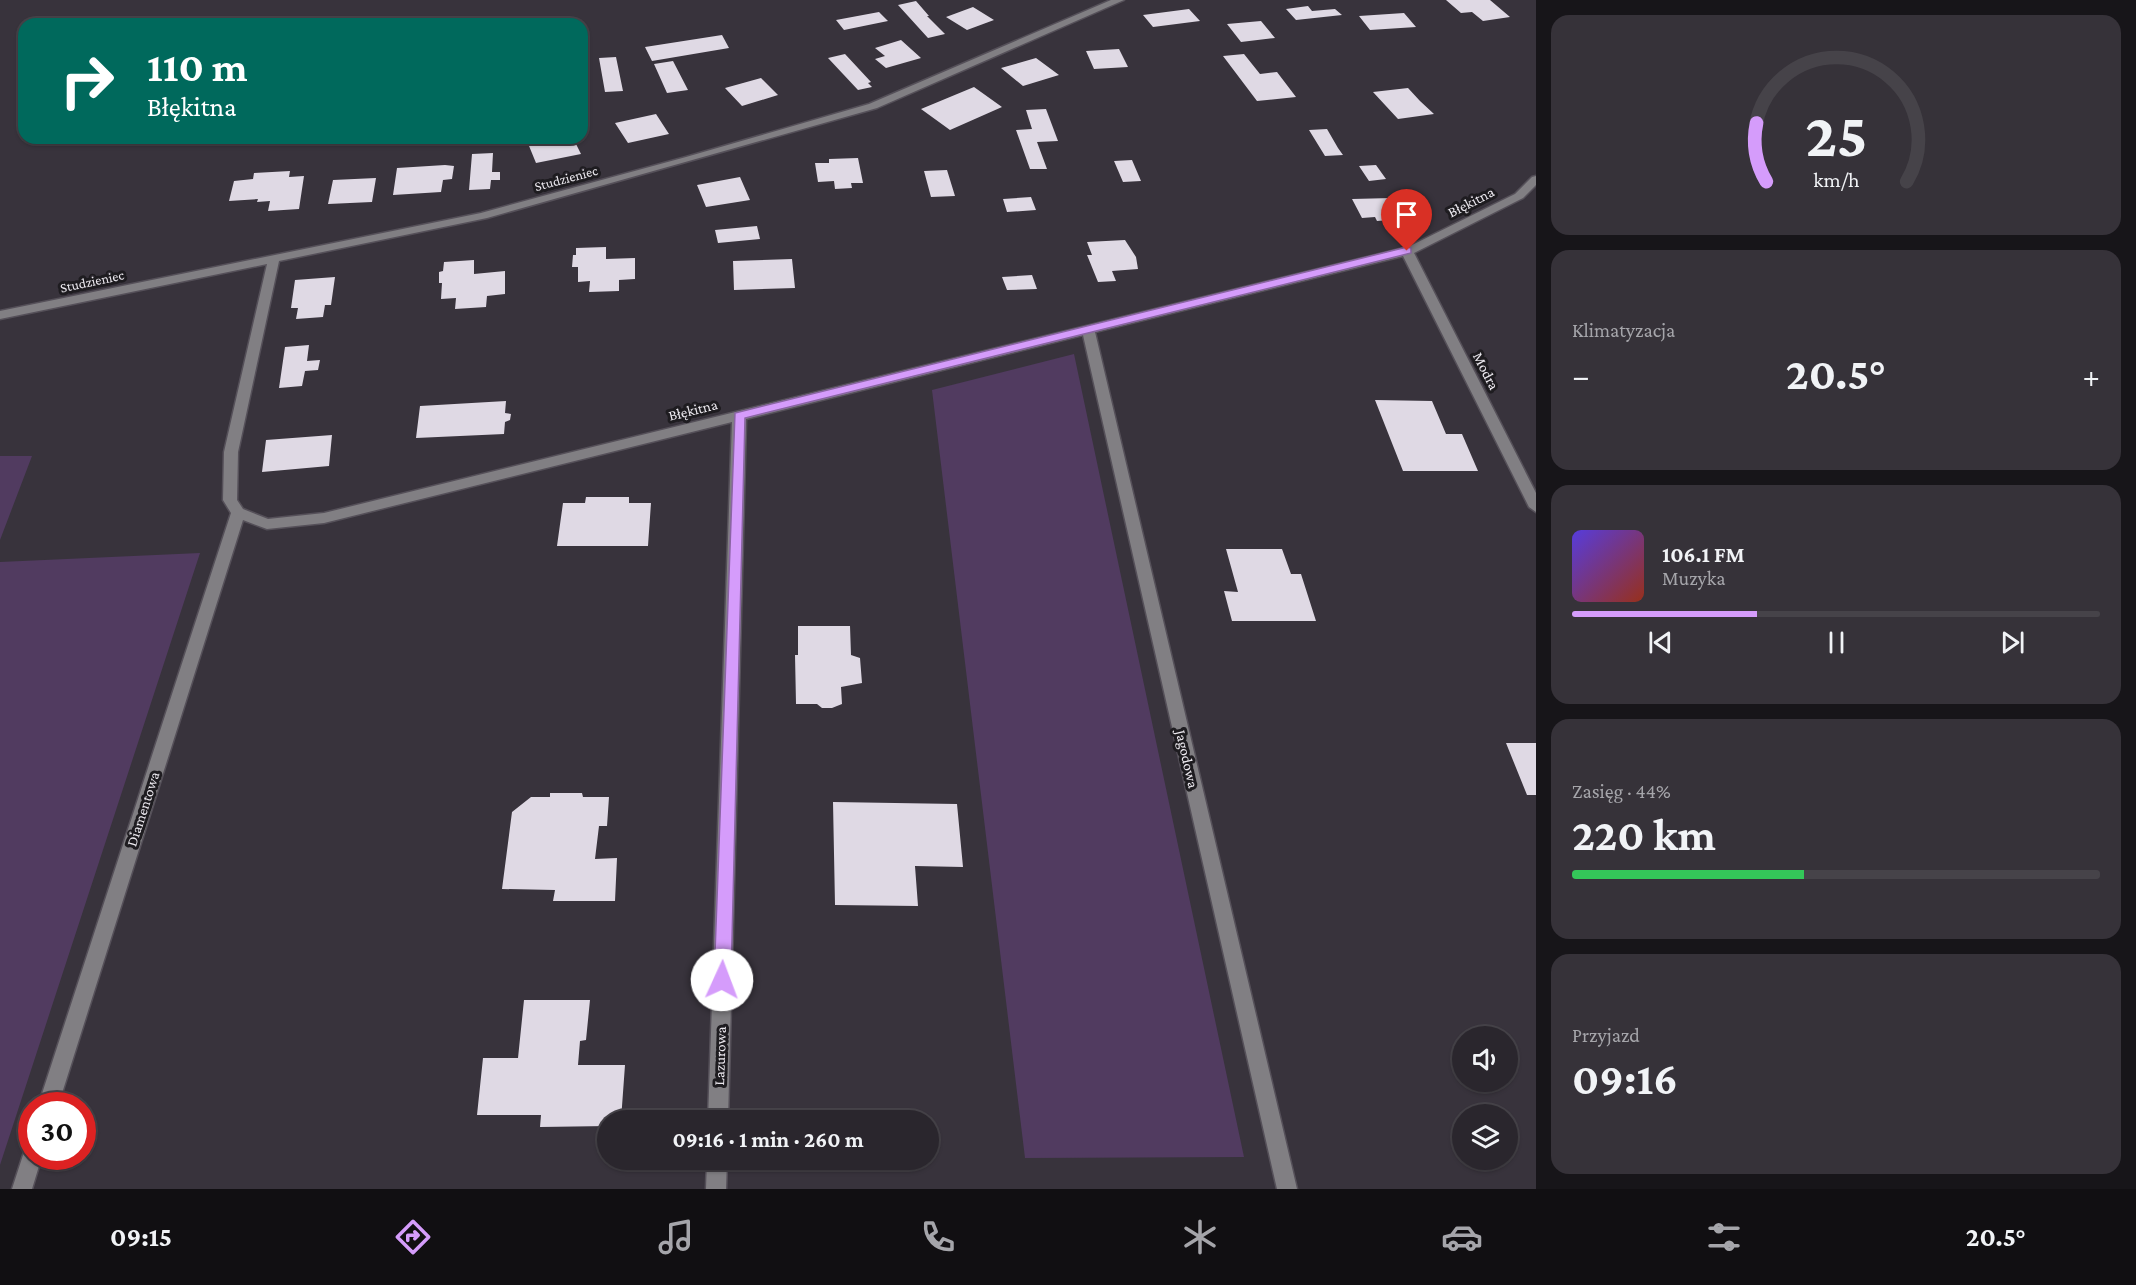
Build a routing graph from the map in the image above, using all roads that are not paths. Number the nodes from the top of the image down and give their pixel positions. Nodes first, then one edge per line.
1 (1119, 0) edge
2 (1536, 179) edge
3 (1407, 251) junction
4 (274, 258) junction
5 (0, 315) edge
6 (1088, 330) junction
7 (739, 416) junction
8 (1536, 507) edge
9 (238, 513) junction
10 (52, 1092) edge
11 (718, 1110) edge
12 (28, 1170) edge
13 (717, 1170) edge
14 (22, 1189) edge
15 (716, 1189) edge
16 (1287, 1189) edge

1 - 4 street, Studzieniec
2 - 3 street, Błękitna
3 - 6 street, Błękitna
3 - 8 street, Modra
4 - 5 street, Studzieniec
4 - 9 street
6 - 7 street, Błękitna
6 - 16 street, Jagodowa
7 - 9 street, Błękitna
7 - 11 street, Lazurowa
9 - 10 street, Diamentowa
12 - 14 street
13 - 15 street

